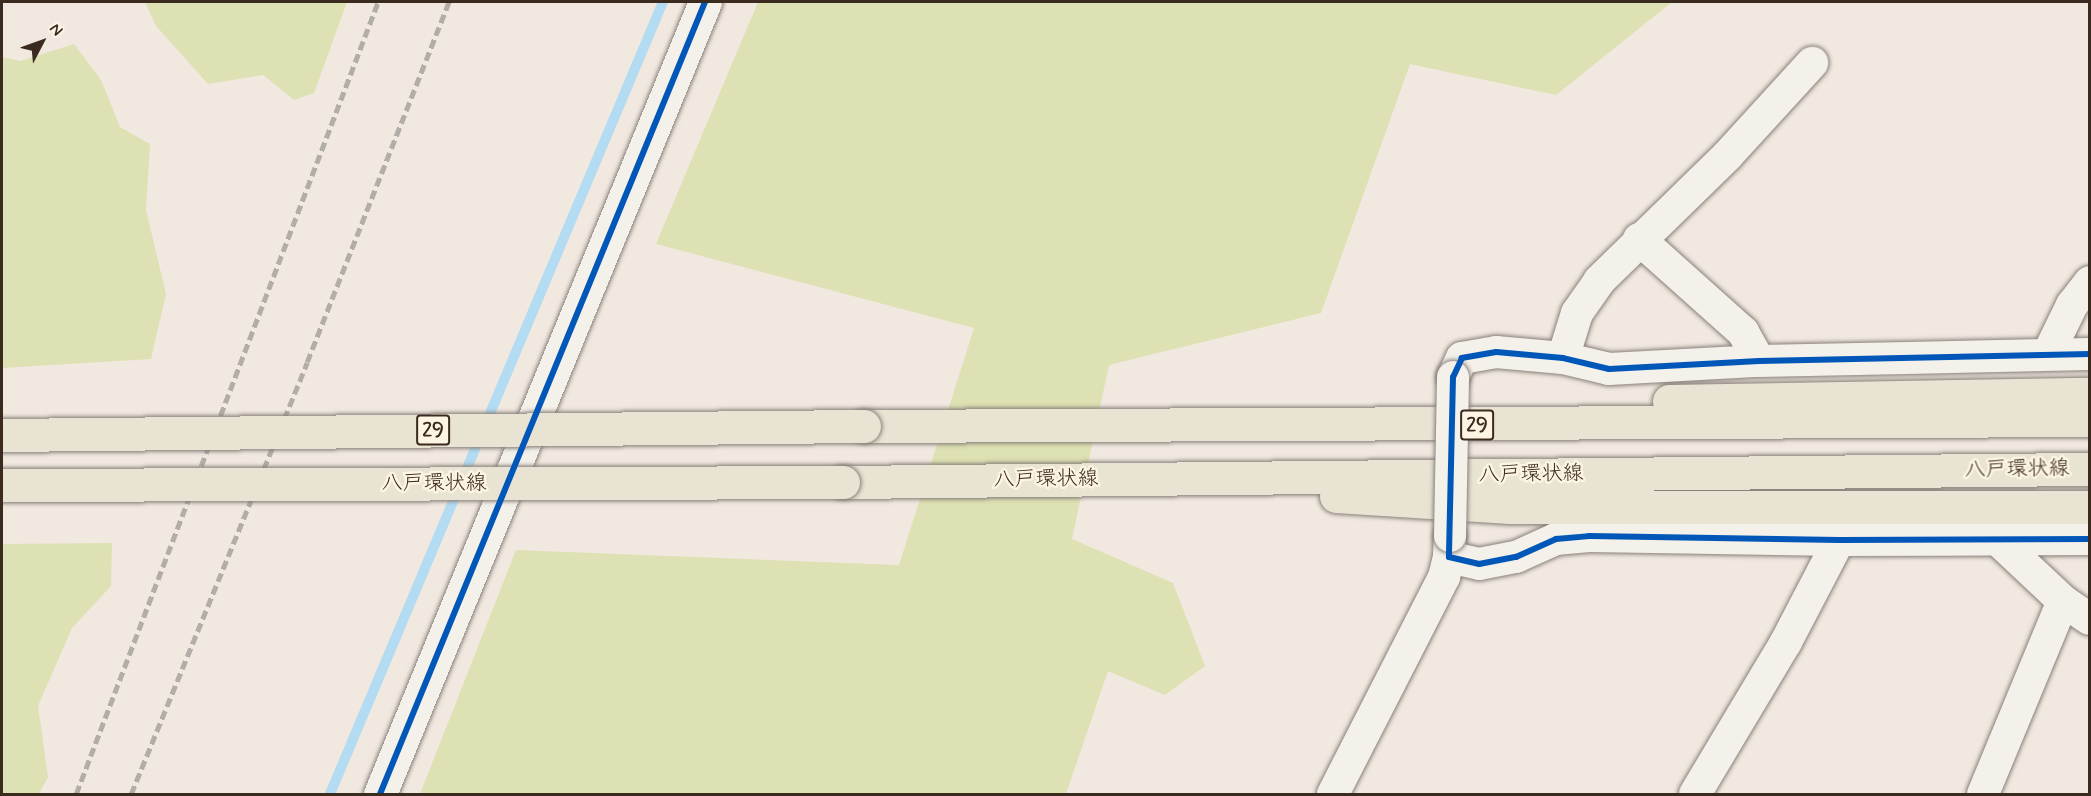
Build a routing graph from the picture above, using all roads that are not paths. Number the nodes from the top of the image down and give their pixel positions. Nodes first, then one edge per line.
1 (705, 2) edge
2 (1812, 63) dead end
3 (1639, 239) junction
4 (2090, 282) edge
5 (2048, 354) junction
6 (2090, 354) edge
7 (1563, 358) junction
8 (1759, 361) junction
9 (2090, 394) edge
10 (2090, 420) edge
11 (1146, 427) junction
12 (2, 435) edge
13 (2090, 469) edge
14 (1071, 479) junction
15 (2, 485) edge
16 (2090, 507) edge
17 (2090, 539) edge
18 (1839, 540) junction
19 (1998, 540) junction
20 (1450, 547) junction
21 (2063, 601) junction
22 (2090, 619) edge
23 (380, 795) edge
24 (1334, 795) edge
25 (1695, 795) edge
26 (1983, 795) edge

1 - 23 street
2 - 3 street
3 - 7 street
3 - 8 street
4 - 5 street
5 - 6 street
5 - 8 street
7 - 8 street
7 - 20 street, bridge
9 - 11 main road, 29
10 - 11 main road, 29
11 - 12 main road, 29, bridge
13 - 14 main road, 八戸環状線
14 - 15 main road, 八戸環状線, bridge
14 - 16 main road
17 - 19 street
18 - 19 street
18 - 20 street
18 - 25 street
19 - 21 street
20 - 24 street
21 - 22 street
21 - 26 street

